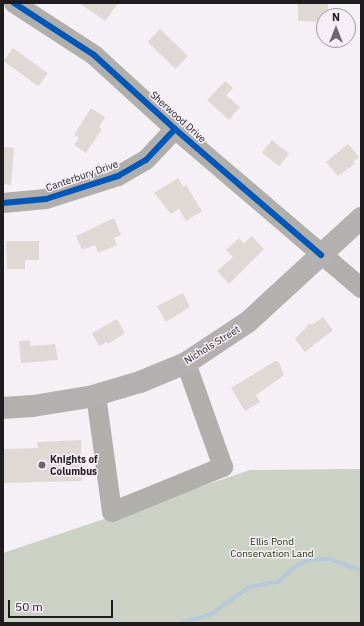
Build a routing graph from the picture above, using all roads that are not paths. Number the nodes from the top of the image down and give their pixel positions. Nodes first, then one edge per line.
1 (14, 3) edge
2 (176, 129) junction
3 (3, 203) edge
4 (361, 218) edge
5 (321, 255) junction
6 (361, 288) edge
7 (186, 363) junction
8 (96, 395) junction
9 (3, 408) edge

1 - 2 street, Sherwood Drive
2 - 3 street, Canterbury Drive
2 - 5 street, Sherwood Drive
4 - 5 main road, Nichols Street
5 - 6 street, Sherwood Drive
5 - 7 main road, Nichols Street
7 - 8 main road, Nichols Street
7 - 8 street
8 - 9 main road, Nichols Street

